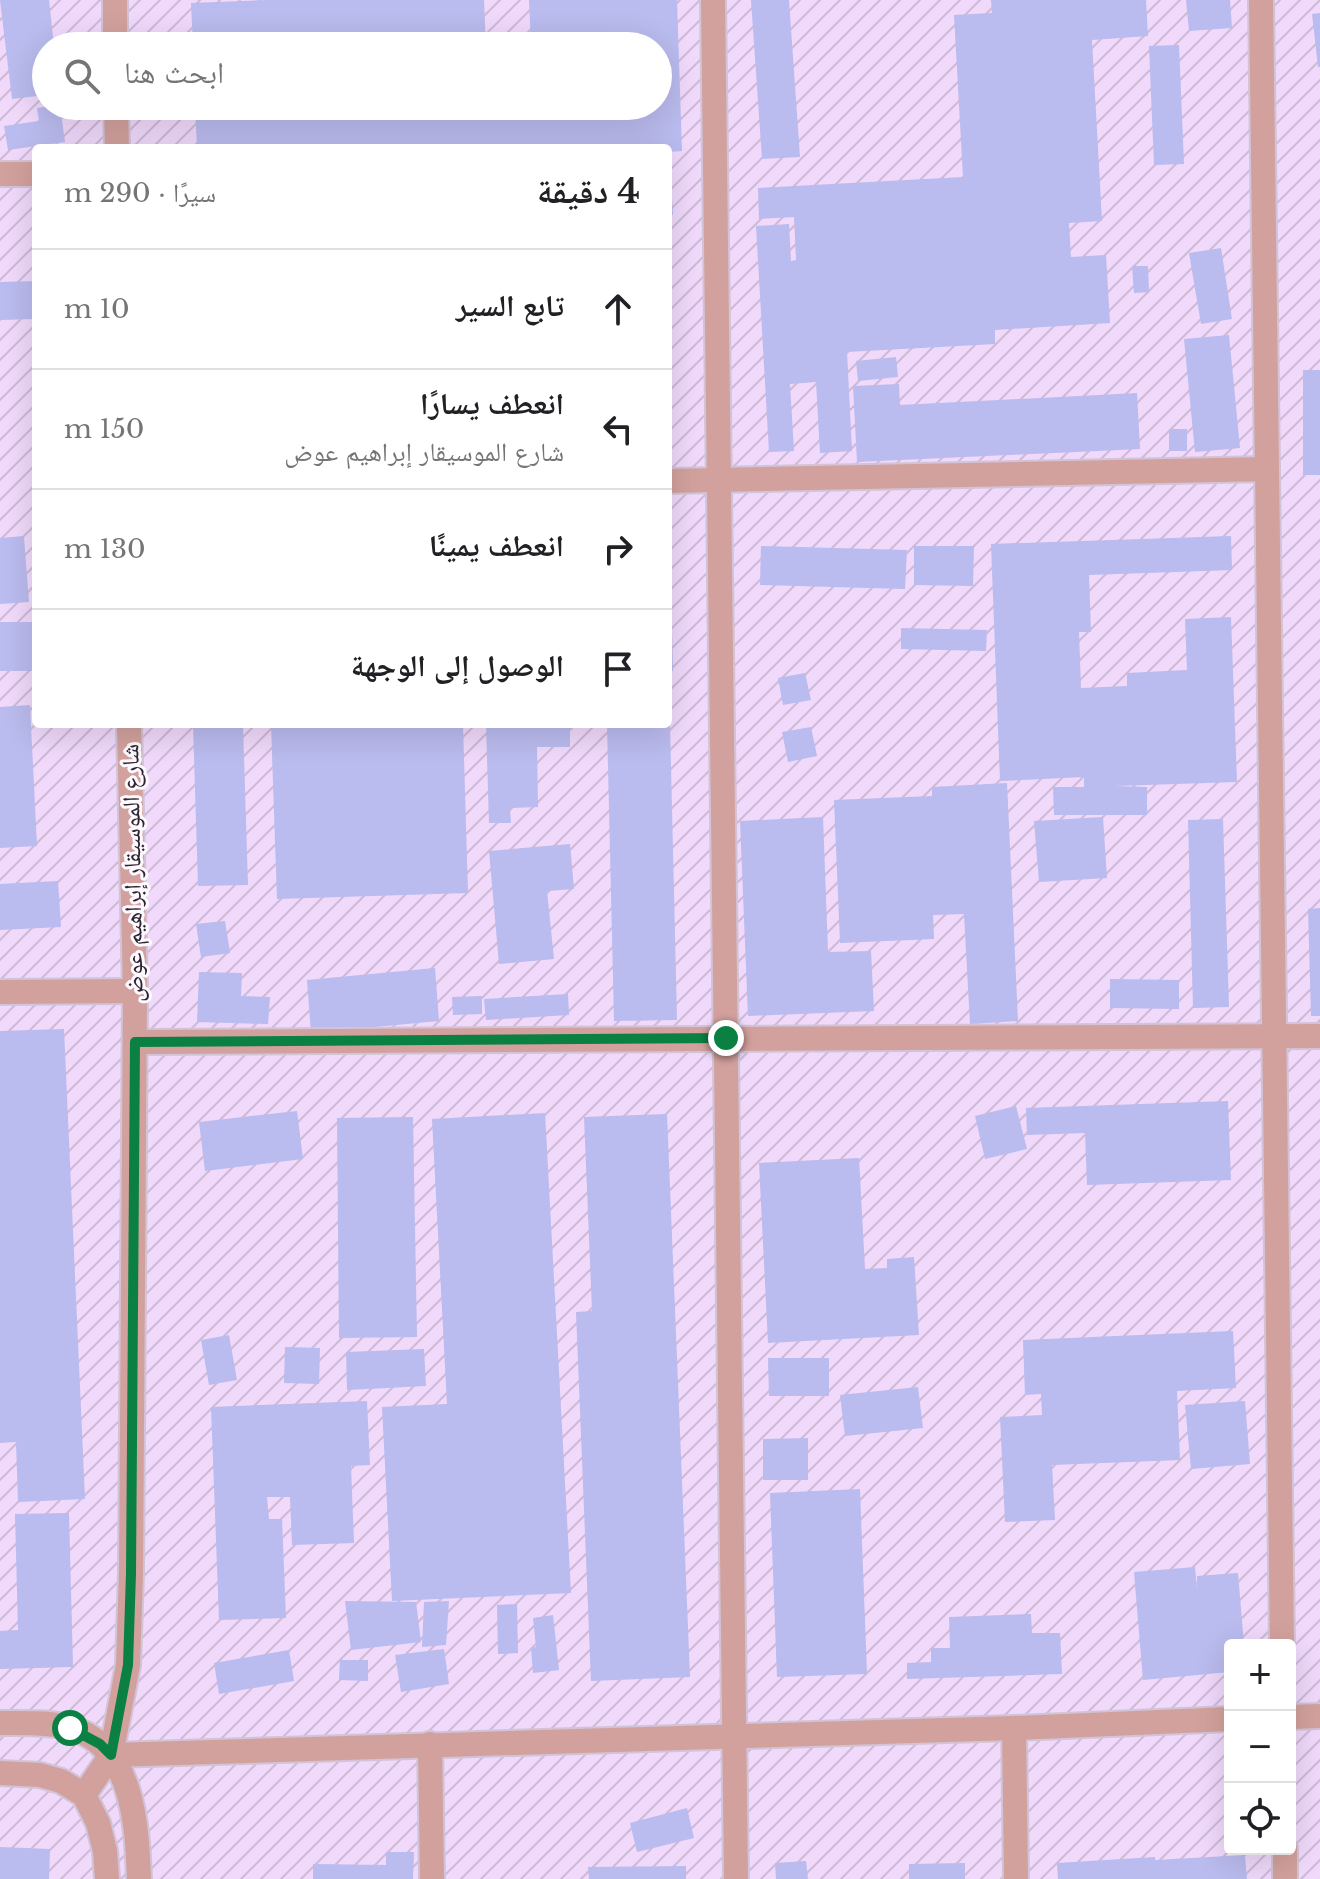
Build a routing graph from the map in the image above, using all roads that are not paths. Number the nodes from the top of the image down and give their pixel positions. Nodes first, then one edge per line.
1 (115, 0) edge
2 (713, 0) edge
3 (1261, 0) edge
4 (115, 32) edge
5 (116, 120) edge
6 (117, 144) edge
7 (0, 174) edge
8 (32, 174) edge
9 (1267, 469) junction
10 (719, 479) junction
11 (672, 481) edge
12 (129, 728) edge
13 (135, 991) junction
14 (0, 992) edge
15 (1274, 1036) junction
16 (1320, 1036) edge
17 (726, 1038) junction
18 (135, 1042) junction
19 (1282, 1639) edge
20 (1320, 1716) edge
21 (1296, 1717) edge
22 (1224, 1719) edge
23 (0, 1723) edge
24 (1014, 1728) junction
25 (734, 1736) junction
26 (430, 1744) junction
27 (111, 1755) junction
28 (0, 1773) edge
29 (84, 1795) junction
30 (1285, 1855) edge
31 (107, 1879) edge
32 (139, 1879) edge
33 (432, 1879) edge
34 (736, 1879) edge
35 (1016, 1879) edge
36 (1285, 1879) edge

1 - 4 street
2 - 10 street
3 - 9 street
5 - 6 street
7 - 8 street
9 - 10 street
9 - 15 street
10 - 11 street
10 - 17 street
12 - 13 street, شارع الموسيقار إبراهيم عوض
13 - 14 street
13 - 18 street, شارع الموسيقار إبراهيم عوض
15 - 16 street
15 - 17 street
15 - 19 street
17 - 18 street
17 - 25 street
18 - 27 street, شارع الموسيقار إبراهيم عوض
20 - 21 street
22 - 24 street
23 - 27 street
24 - 25 street
24 - 35 street
25 - 26 street
25 - 34 street
26 - 27 street
26 - 33 street
27 - 29 street
27 - 32 street
28 - 29 street
29 - 31 street
30 - 36 street

